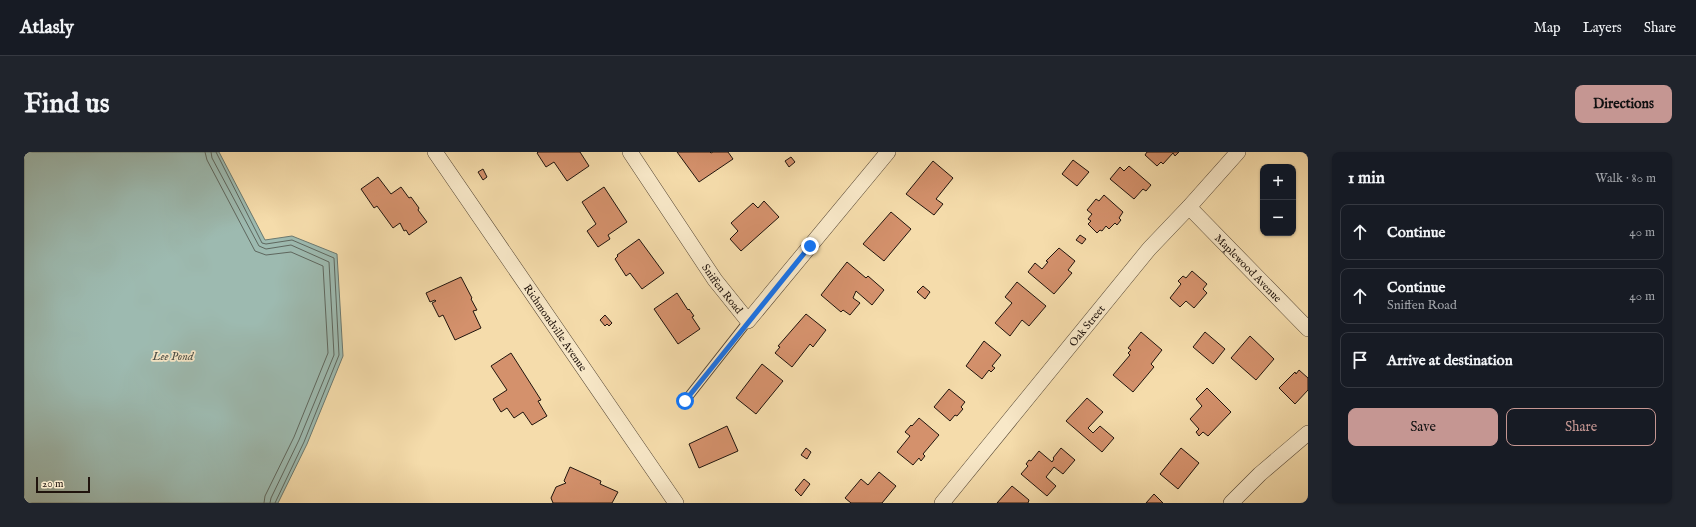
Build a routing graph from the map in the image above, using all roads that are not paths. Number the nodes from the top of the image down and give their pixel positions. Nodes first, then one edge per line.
1 (435, 152) edge
2 (630, 152) edge
3 (888, 152) edge
4 (1238, 152) edge
5 (1189, 207) junction
6 (748, 321) junction
7 (1308, 329) edge
8 (685, 401) dead end
9 (1308, 433) edge
10 (676, 503) edge
11 (942, 503) edge
12 (1231, 503) edge

1 - 10 street, Richmondville Avenue
2 - 6 street, Sniffen Road
3 - 6 street, Sniffen Road
4 - 5 street, Oak Street
5 - 7 street, Maplewood Avenue
5 - 11 street, Oak Street
6 - 8 lane
9 - 12 street

